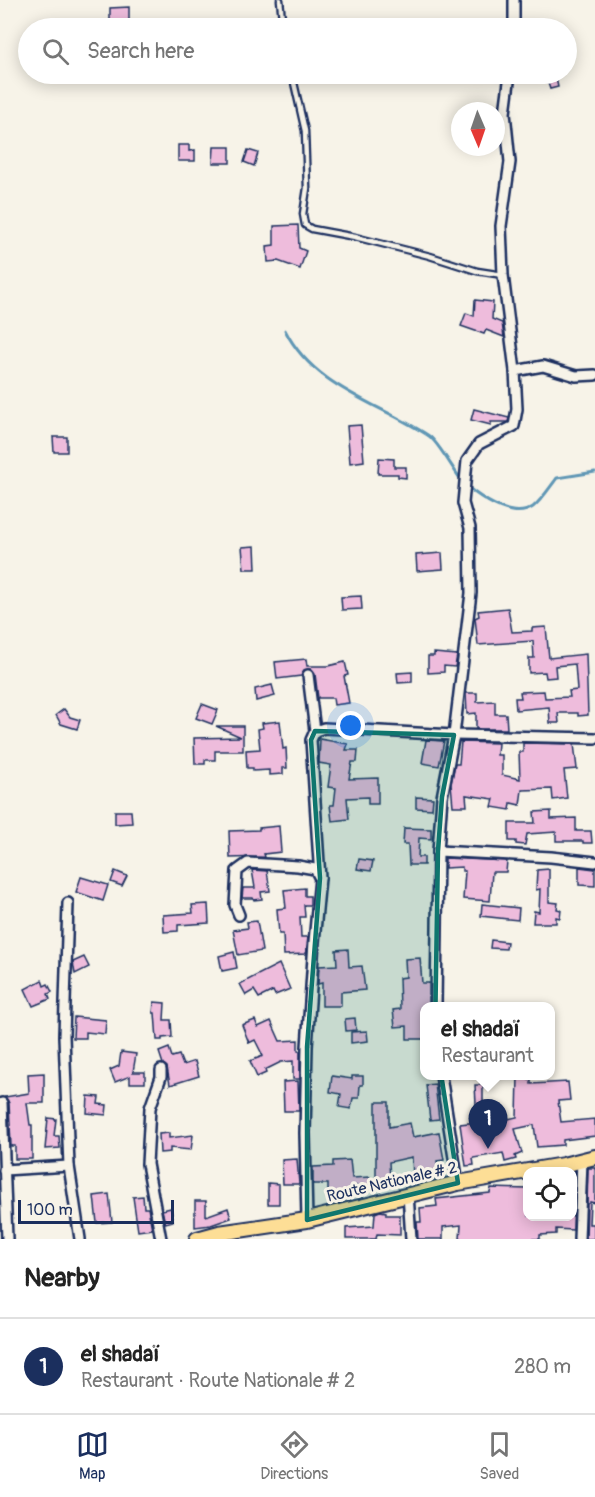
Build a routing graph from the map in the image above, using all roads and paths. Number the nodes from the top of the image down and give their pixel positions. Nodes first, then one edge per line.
1 (280, 0) edge
2 (514, 0) edge
3 (282, 18) edge
4 (514, 18) edge
5 (294, 84) edge
6 (509, 84) edge
7 (502, 275) junction
8 (515, 371) junction
9 (595, 375) edge
10 (308, 675) dead end
11 (315, 731) junction
12 (454, 735) junction
13 (595, 738) edge
14 (438, 851) junction
15 (595, 862) edge
16 (320, 878) junction
17 (68, 903) dead end
18 (239, 915) dead end
19 (436, 1002) edge
20 (161, 1070) dead end
21 (442, 1080) edge
22 (2, 1103) dead end
23 (589, 1159) edge
24 (69, 1166) junction
25 (4, 1170) junction
26 (458, 1183) junction
27 (408, 1194) junction
28 (307, 1220) junction
29 (220, 1236) edge
30 (7, 1239) edge
31 (80, 1239) edge
32 (161, 1239) edge
33 (197, 1239) edge
34 (411, 1239) edge
35 (579, 1239) edge

1 - 3 lane
2 - 4 street
5 - 7 lane
6 - 7 street
7 - 8 street
8 - 9 street
8 - 12 street
10 - 11 street
11 - 12 street
11 - 16 street
12 - 13 street
12 - 14 street
14 - 15 street
14 - 19 street
16 - 18 street
16 - 28 street
17 - 24 street
20 - 32 street
21 - 26 street
22 - 25 street
23 - 26 main road, Route Nationale # 2
23 - 35 street
24 - 25 street
24 - 31 street
25 - 30 street
26 - 27 main road, Route Nationale # 2
27 - 28 main road, Route Nationale # 2
27 - 34 street
28 - 29 main road, Route Nationale # 2
29 - 33 main road, Route Nationale # 2

